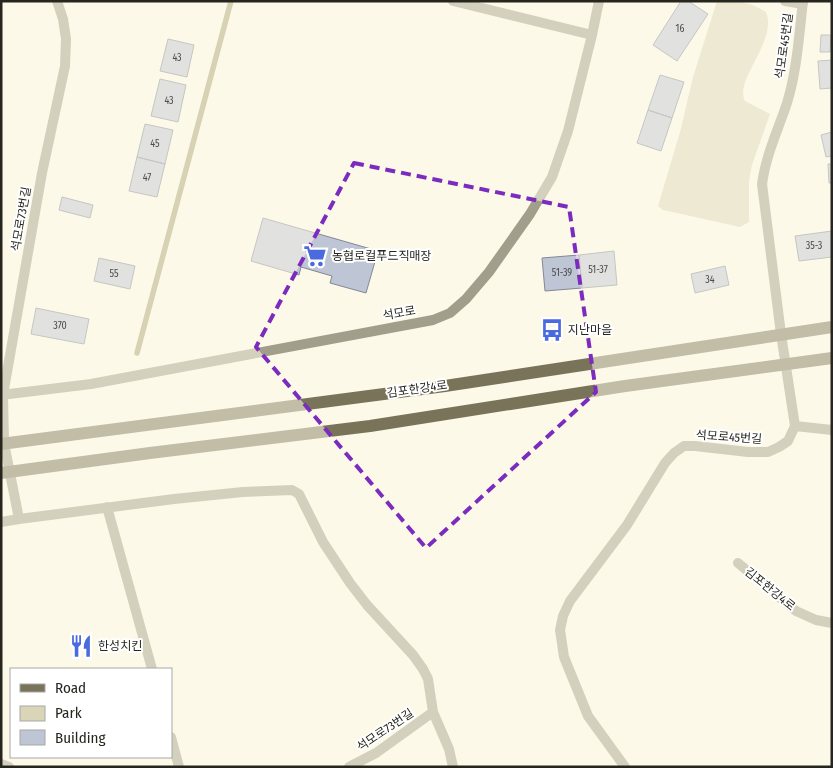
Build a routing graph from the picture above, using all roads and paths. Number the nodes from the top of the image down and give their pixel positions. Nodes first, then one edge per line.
1 (57, 1) edge
2 (453, 1) edge
3 (598, 1) edge
4 (785, 1) edge
5 (803, 2) edge
6 (592, 35) junction
7 (832, 326) edge
8 (781, 334) junction
9 (832, 358) edge
10 (786, 364) junction
11 (2, 395) edge
12 (795, 426) junction
13 (832, 430) edge
14 (3, 444) edge
15 (6, 472) edge
16 (107, 507) junction
17 (19, 519) junction
18 (1, 522) edge
19 (738, 563) dead end
20 (832, 623) edge
21 (152, 668) edge
22 (433, 712) junction
23 (172, 740) edge
24 (1, 764) edge
25 (9, 767) edge
26 (180, 767) edge
27 (349, 767) edge
28 (453, 767) edge
29 (625, 767) edge

1 - 11 lane, 석모로73번길
2 - 6 lane
3 - 6 lane, 석모로
4 - 5 lane
5 - 8 lane, 석모로45번길
6 - 11 lane, 석모로
7 - 8 street, 김포한강4로
8 - 10 lane, 석모로45번길
8 - 14 street, 김포한강4로
9 - 10 street
10 - 12 lane, 석모로45번길
10 - 15 street
11 - 14 lane, 석모로73번길
12 - 13 lane
12 - 29 lane, 석모로45번길
14 - 15 lane, 석모로73번길
15 - 17 lane, 석모로73번길
16 - 17 lane
16 - 21 lane
16 - 22 lane
17 - 18 lane
19 - 20 lane, 김포한강4로
22 - 27 lane, 석모로73번길
22 - 28 lane
23 - 26 lane
24 - 25 lane

